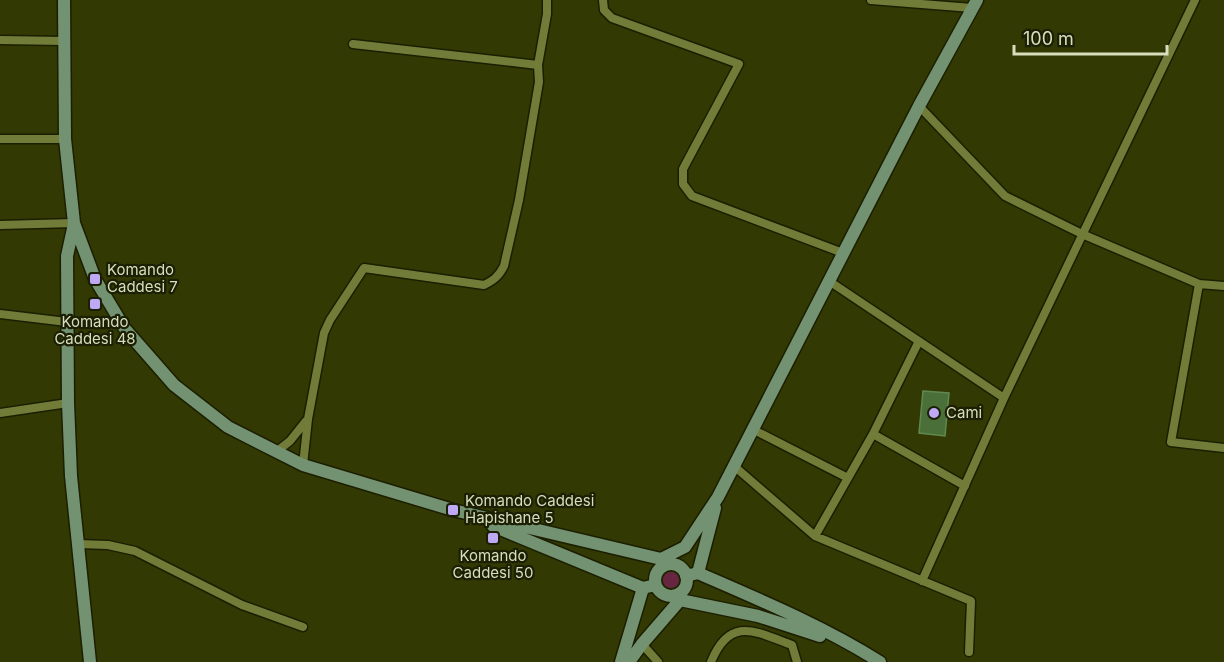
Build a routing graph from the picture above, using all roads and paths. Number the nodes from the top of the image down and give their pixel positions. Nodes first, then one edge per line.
1 (64, 0) edge
2 (548, 0) edge
3 (603, 0) edge
4 (871, 0) edge
5 (1195, 0) edge
6 (974, 4) edge
7 (0, 40) edge
8 (64, 41) junction
9 (353, 44) dead end
10 (538, 65) junction
11 (919, 106) junction
12 (0, 139) edge
13 (65, 139) junction
14 (74, 223) junction
15 (0, 225) edge
16 (1082, 234) junction
17 (843, 253) junction
18 (829, 281) junction
19 (1199, 284) junction
20 (1224, 286) edge
21 (0, 314) edge
22 (68, 322) junction
23 (919, 341) junction
24 (1004, 398) junction
25 (68, 403) junction
26 (0, 413) edge
27 (308, 419) junction
28 (753, 429) junction
29 (873, 434) junction
30 (1224, 448) edge
31 (276, 452) junction
32 (303, 465) junction
33 (734, 466) junction
34 (848, 478) junction
35 (965, 486) junction
36 (718, 497) junction
37 (453, 510) junction
38 (815, 536) junction
39 (78, 544) junction
40 (664, 562) junction
41 (692, 575) junction
42 (922, 581) junction
43 (649, 586) junction
44 (679, 597) junction
45 (303, 627) dead end
46 (642, 644) junction
47 (861, 650) junction
48 (969, 652) dead end
49 (90, 662) edge
50 (621, 662) edge
51 (629, 662) edge
52 (658, 662) edge
53 (711, 662) edge
54 (797, 662) edge
55 (880, 662) edge

1 - 8 street
2 - 10 street
3 - 17 street
4 - 6 street
5 - 16 street
6 - 11 street
7 - 8 street
8 - 13 street
9 - 10 street
10 - 27 street
11 - 16 street
11 - 17 street
12 - 13 street
13 - 14 street
14 - 15 street
14 - 22 street
14 - 31 street
16 - 19 street
16 - 24 street
17 - 18 street
18 - 23 street
18 - 28 street
19 - 20 street
19 - 30 street
21 - 22 street
22 - 25 street
23 - 24 street
23 - 29 street
24 - 35 street
25 - 26 street
25 - 39 street
27 - 31 street
27 - 32 street
28 - 33 street
28 - 34 street
29 - 34 street
29 - 35 street
31 - 32 street
32 - 37 street
33 - 36 street
33 - 38 street
34 - 38 street
35 - 42 street
36 - 40 street
36 - 41 street
37 - 40 street
37 - 43 street
38 - 42 street
39 - 45 street
39 - 49 street
40 - 41 street
40 - 43 street
41 - 44 street
41 - 47 street
42 - 48 street
43 - 44 street
43 - 50 street
44 - 46 street
44 - 47 street
46 - 51 street
46 - 52 street
47 - 55 street
53 - 54 street

